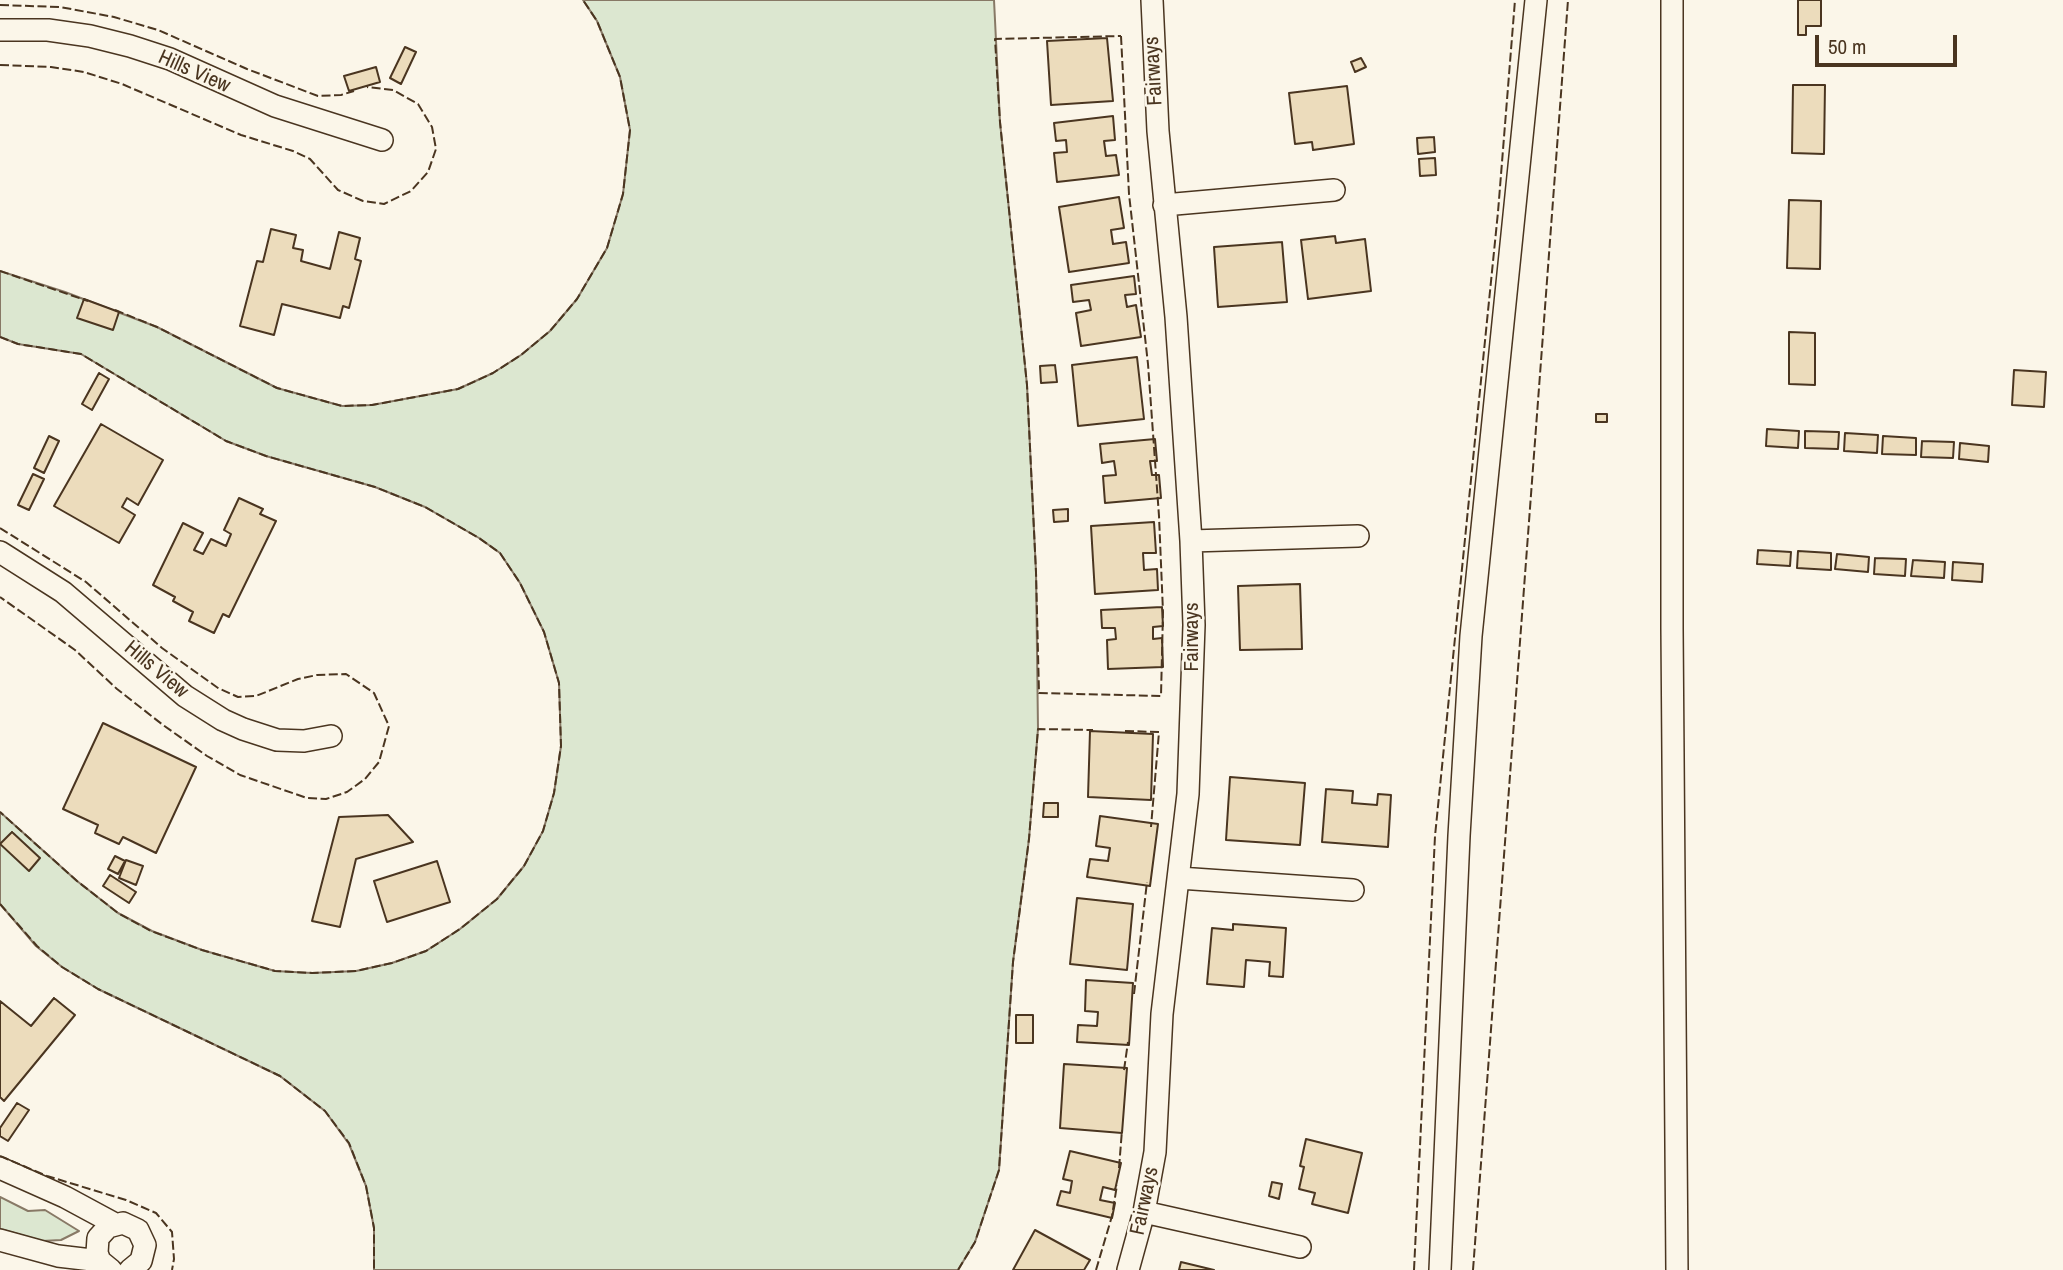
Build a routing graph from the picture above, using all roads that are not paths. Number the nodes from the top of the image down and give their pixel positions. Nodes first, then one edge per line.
1 (1152, 0) edge
2 (1536, 0) edge
3 (1672, 0) edge
4 (0, 30) edge
5 (382, 140) dead end
6 (1334, 190) dead end
7 (1164, 205) junction
8 (1357, 536) dead end
9 (1191, 541) junction
10 (0, 552) edge
11 (331, 736) dead end
12 (1179, 878) junction
13 (1353, 890) dead end
14 (0, 1168) edge
15 (1144, 1212) junction
16 (115, 1224) junction
17 (0, 1240) edge
18 (1300, 1247) dead end
19 (105, 1265) edge
20 (130, 1270) edge
21 (1128, 1270) edge
22 (1440, 1270) edge
23 (1677, 1270) edge

1 - 7 street, Fairways
2 - 22 street
3 - 23 street
4 - 5 street, Hills View
6 - 7 street
7 - 9 street, Fairways
8 - 9 street
9 - 12 street, Fairways
10 - 11 street, Hills View
12 - 13 street
12 - 15 street, Fairways
14 - 16 street
15 - 18 street
15 - 21 street, Fairways
16 - 19 street
16 - 20 street
17 - 19 street

